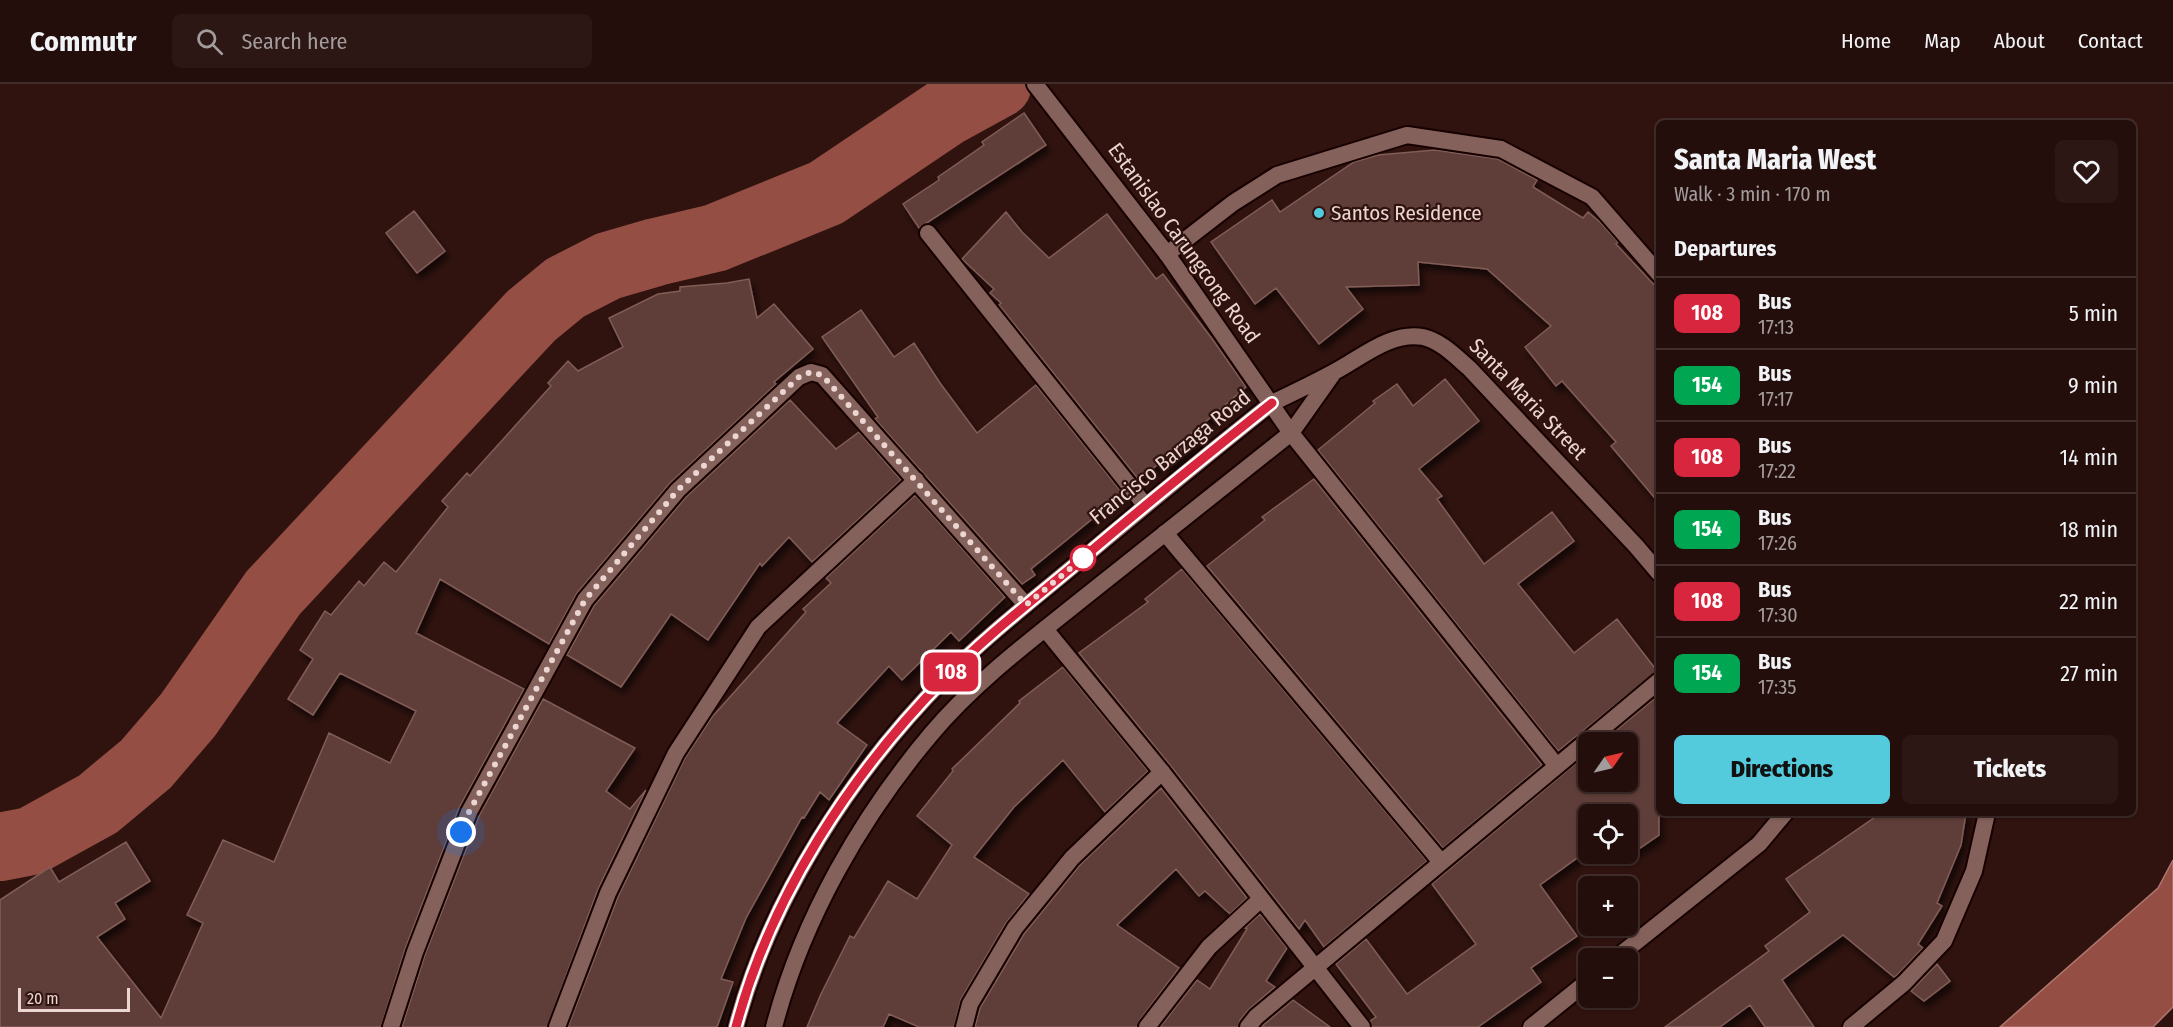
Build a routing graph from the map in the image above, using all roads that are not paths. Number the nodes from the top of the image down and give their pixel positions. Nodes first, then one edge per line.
1 (1035, 84) edge
2 (928, 233) dead end
3 (1167, 254) junction
4 (1656, 271) edge
5 (1334, 372) junction
6 (1272, 403) junction
7 (1291, 433) junction
8 (916, 480) junction
9 (1145, 504) junction
10 (1165, 533) junction
11 (1656, 569) edge
12 (1026, 605) junction
13 (1045, 629) junction
14 (1656, 683) edge
15 (1556, 765) junction
16 (1162, 772) junction
17 (1782, 816) edge
18 (1987, 816) edge
19 (1441, 862) junction
20 (1261, 899) junction
21 (1629, 948) edge
22 (1314, 967) junction
23 (1578, 989) edge
24 (391, 1027) edge
25 (557, 1027) edge
26 (736, 1027) edge
27 (774, 1027) edge
28 (964, 1027) edge
29 (1147, 1027) edge
30 (1248, 1027) edge
31 (1362, 1027) edge
32 (1531, 1027) edge
33 (1851, 1027) edge

1 - 3 street, Estanislao Carungcong Road
2 - 9 street
3 - 4 street
3 - 6 street, Estanislao Carungcong Road
5 - 6 street, Santa Maria Street
5 - 7 street, Santa Maria Street
5 - 11 street, Santa Maria Street
6 - 7 street, Estanislao Carungcong Road
6 - 9 street, Francisco Barzaga Road
7 - 10 street
7 - 15 street, Estanislao Carungcong Road
8 - 12 street
8 - 24 street
8 - 25 street
9 - 12 street, Francisco Barzaga Road
10 - 13 street
10 - 19 street
12 - 26 street, Francisco Barzaga Road
13 - 16 street
13 - 27 street
14 - 15 street
15 - 19 street
16 - 20 street
16 - 28 street
17 - 21 street
18 - 33 street
19 - 22 street
20 - 22 street
20 - 29 street
22 - 30 street
22 - 31 street
23 - 32 street

